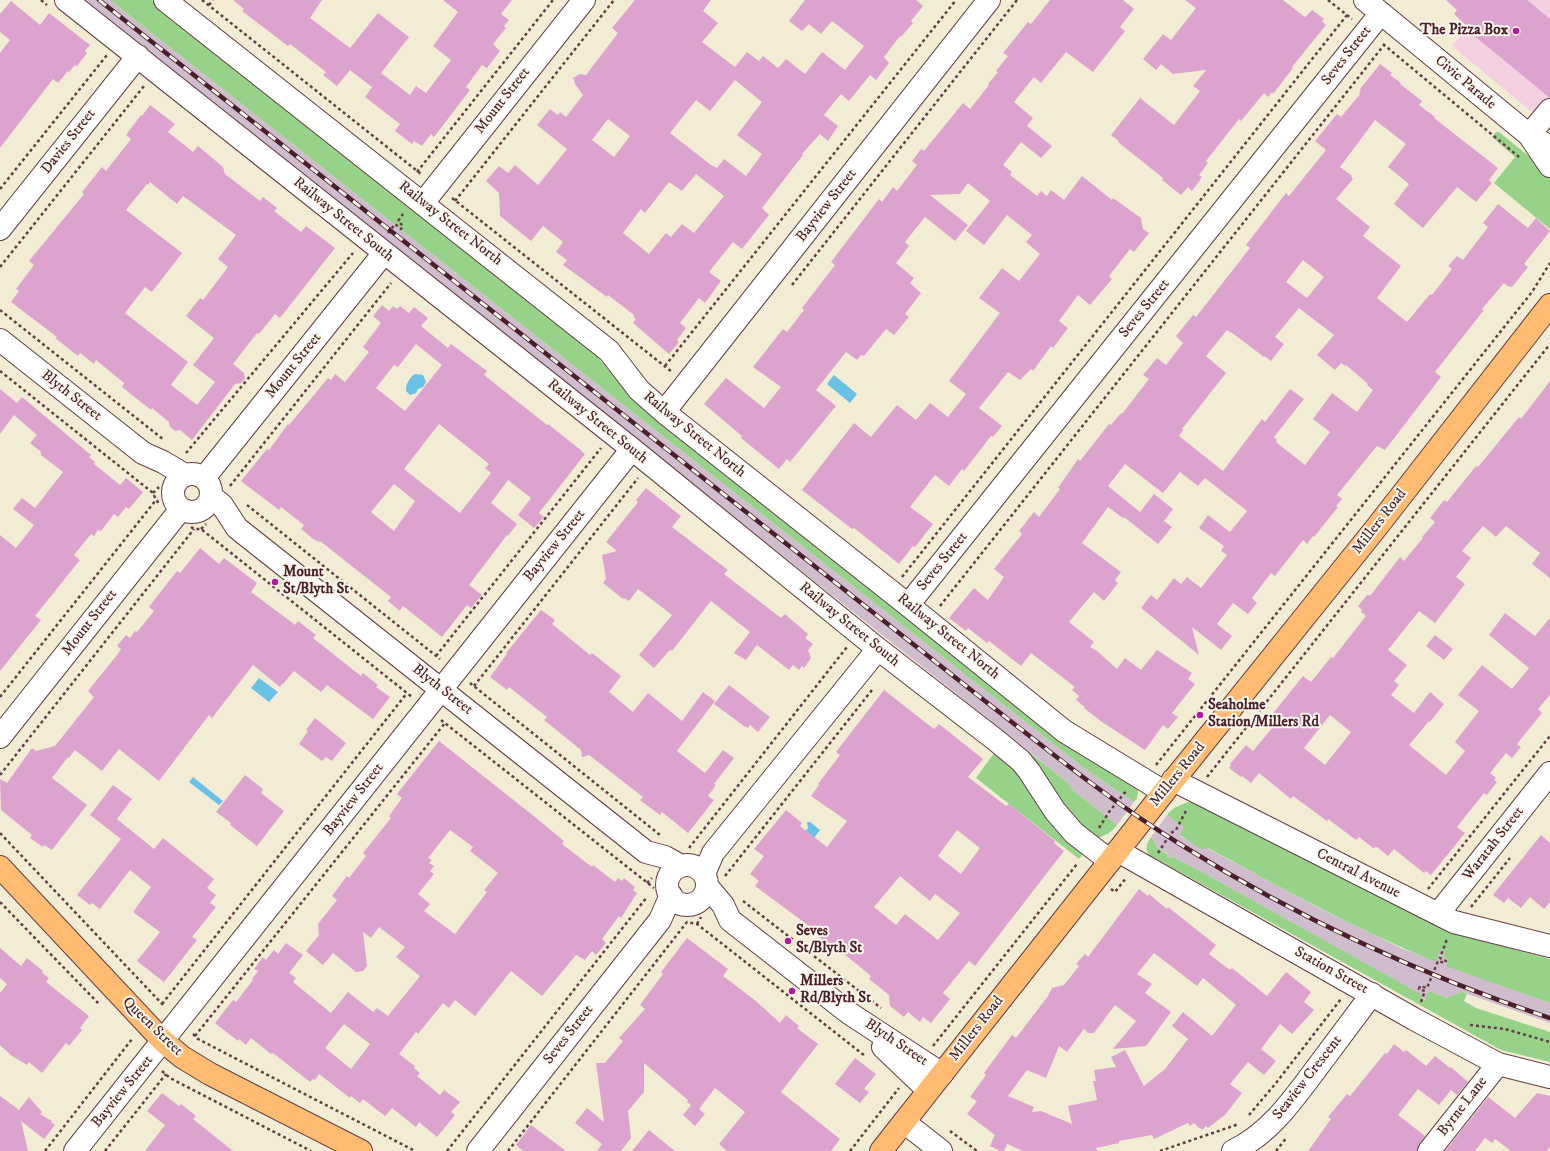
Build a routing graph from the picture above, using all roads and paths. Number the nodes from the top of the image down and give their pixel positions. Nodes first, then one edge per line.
1 (66, 0) edge
2 (213, 0) edge
3 (553, 0) edge
4 (584, 0) edge
5 (614, 0) edge
6 (956, 0) edge
7 (989, 0) edge
8 (1017, 0) edge
9 (1328, 0) edge
10 (174, 3) edge
11 (209, 5) dead end
12 (1373, 6) edge
13 (1347, 15) junction
14 (1367, 31) junction
15 (1384, 45) junction
16 (138, 56) junction
17 (1550, 110) edge
18 (1529, 135) junction
19 (1550, 147) edge
20 (1519, 157) dead end
21 (1550, 166) edge
22 (415, 196) junction
23 (455, 201) dead end
24 (0, 229) edge
25 (385, 245) junction
26 (356, 250) dead end
27 (1550, 263) edge
28 (394, 279) dead end
29 (790, 287) dead end
30 (1550, 304) edge
31 (0, 310) edge
32 (0, 340) edge
33 (1550, 344) edge
34 (665, 366) dead end
35 (0, 371) edge
36 (664, 412) junction
37 (165, 441) dead end
38 (603, 445) dead end
39 (632, 450) junction
40 (641, 475) dead end
41 (191, 497) junction
42 (901, 577) dead end
43 (908, 605) junction
44 (939, 607) dead end
45 (851, 642) dead end
46 (878, 649) junction
47 (436, 656) dead end
48 (474, 686) dead end
49 (873, 689) dead end
50 (441, 690) junction
51 (407, 693) dead end
52 (0, 697) edge
53 (445, 723) dead end
54 (1550, 736) edge
55 (0, 737) edge
56 (1550, 774) edge
57 (0, 775) edge
58 (1137, 776) junction
59 (1205, 778) dead end
60 (1168, 786) junction
61 (1090, 846) junction
62 (646, 852) junction
63 (1114, 856) junction
64 (1077, 864) junction
65 (0, 867) edge
66 (699, 870) junction
67 (1128, 875) dead end
68 (1097, 878) junction
69 (1426, 892) dead end
70 (738, 896) dead end
71 (673, 898) junction
72 (1446, 918) junction
73 (730, 920) junction
74 (1550, 946) edge
75 (1372, 994) junction
76 (1343, 997) dead end
77 (162, 1004) dead end
78 (1421, 1008) junction
79 (882, 1009) dead end
80 (1467, 1025) dead end
81 (195, 1036) dead end
82 (132, 1039) dead end
83 (163, 1041) junction
84 (1550, 1042) edge
85 (870, 1060) dead end
86 (1498, 1064) junction
87 (916, 1067) junction
88 (166, 1074) dead end
89 (942, 1074) junction
90 (1550, 1077) edge
91 (928, 1090) junction
92 (1248, 1117) dead end
93 (904, 1122) junction
94 (1243, 1122) dead end
95 (946, 1128) dead end
96 (45, 1151) edge
97 (75, 1151) edge
98 (105, 1151) edge
99 (361, 1151) edge
100 (447, 1151) edge
101 (478, 1151) edge
102 (508, 1151) edge
103 (850, 1151) edge
104 (881, 1151) edge
105 (941, 1151) edge
106 (977, 1151) edge
107 (1160, 1151) edge
108 (1234, 1151) edge
109 (1429, 1151) edge

1 - 16 street, Railway Street South
2 - 11 path
3 - 22 path
4 - 22 street, Mount Street
5 - 23 path
6 - 34 path
7 - 36 street, Bayview Street
8 - 29 path
9 - 13 path
10 - 22 street, Railway Street North
12 - 14 street, Seves Street
12 - 18 street, Civic Parade
13 - 14 path
13 - 42 path
14 - 15 path
14 - 43 street, Seves Street
15 - 20 path
15 - 44 path
16 - 24 street, Davies Street
16 - 25 street, Railway Street South
17 - 18 street
18 - 19 street, Civic Parade
18 - 21 street, Civic Parade
22 - 25 path
22 - 36 street, Railway Street North
25 - 39 street, Railway Street South
25 - 41 street, Mount Street
26 - 41 path
27 - 58 path
28 - 41 path
30 - 60 main road, Millers Road
31 - 37 path
32 - 41 street, Blyth Street
33 - 59 path
35 - 41 path
36 - 43 street, Railway Street North
38 - 47 path
39 - 46 street, Railway Street South
39 - 50 street, Bayview Street
40 - 48 path
41 - 50 street, Blyth Street
41 - 52 path
41 - 55 street, Mount Street
41 - 57 path
43 - 58 street, Railway Street North
45 - 66 path
46 - 61 street, Railway Street South
46 - 66 street
49 - 66 path
50 - 62 street, Blyth Street
50 - 83 street, Bayview Street
51 - 77 path
53 - 81 path
54 - 69 path
56 - 72 street, Waratah Street
58 - 60 street, Railway Street North
58 - 61 path
60 - 63 main road, Millers Road
60 - 72 street, Central Avenue
61 - 63 street, Railway Street South
61 - 64 path
62 - 66 street, Blyth Street
62 - 71 street, Blyth Street
63 - 68 main road, Millers Road
63 - 75 street, Station Street
64 - 68 path
64 - 87 path
65 - 83 main road, Queen Street
66 - 71 street
66 - 71 street
66 - 73 street, Blyth Street
67 - 68 path
68 - 89 main road, Millers Road
70 - 79 path
71 - 73 street, Blyth Street
71 - 85 path
71 - 100 path
71 - 101 street, Seves Street
71 - 102 path
72 - 74 street, Central Avenue
72 - 78 path
73 - 87 street, Blyth Street
75 - 78 street, Station Street
75 - 108 street, Seaview Crescent
76 - 92 path
78 - 86 street, Station Street
80 - 84 path
82 - 96 path
83 - 97 street, Bayview Street
83 - 99 main road, Queen Street
86 - 90 street, Station Street
86 - 109 street, Byrne Lane
87 - 89 street, Blyth Street
87 - 91 street, Blyth Street
87 - 103 path
88 - 98 path
89 - 91 main road, Millers Road
91 - 93 main road, Millers Road
93 - 104 main road, Millers Road
93 - 105 street
94 - 107 path
95 - 106 path

